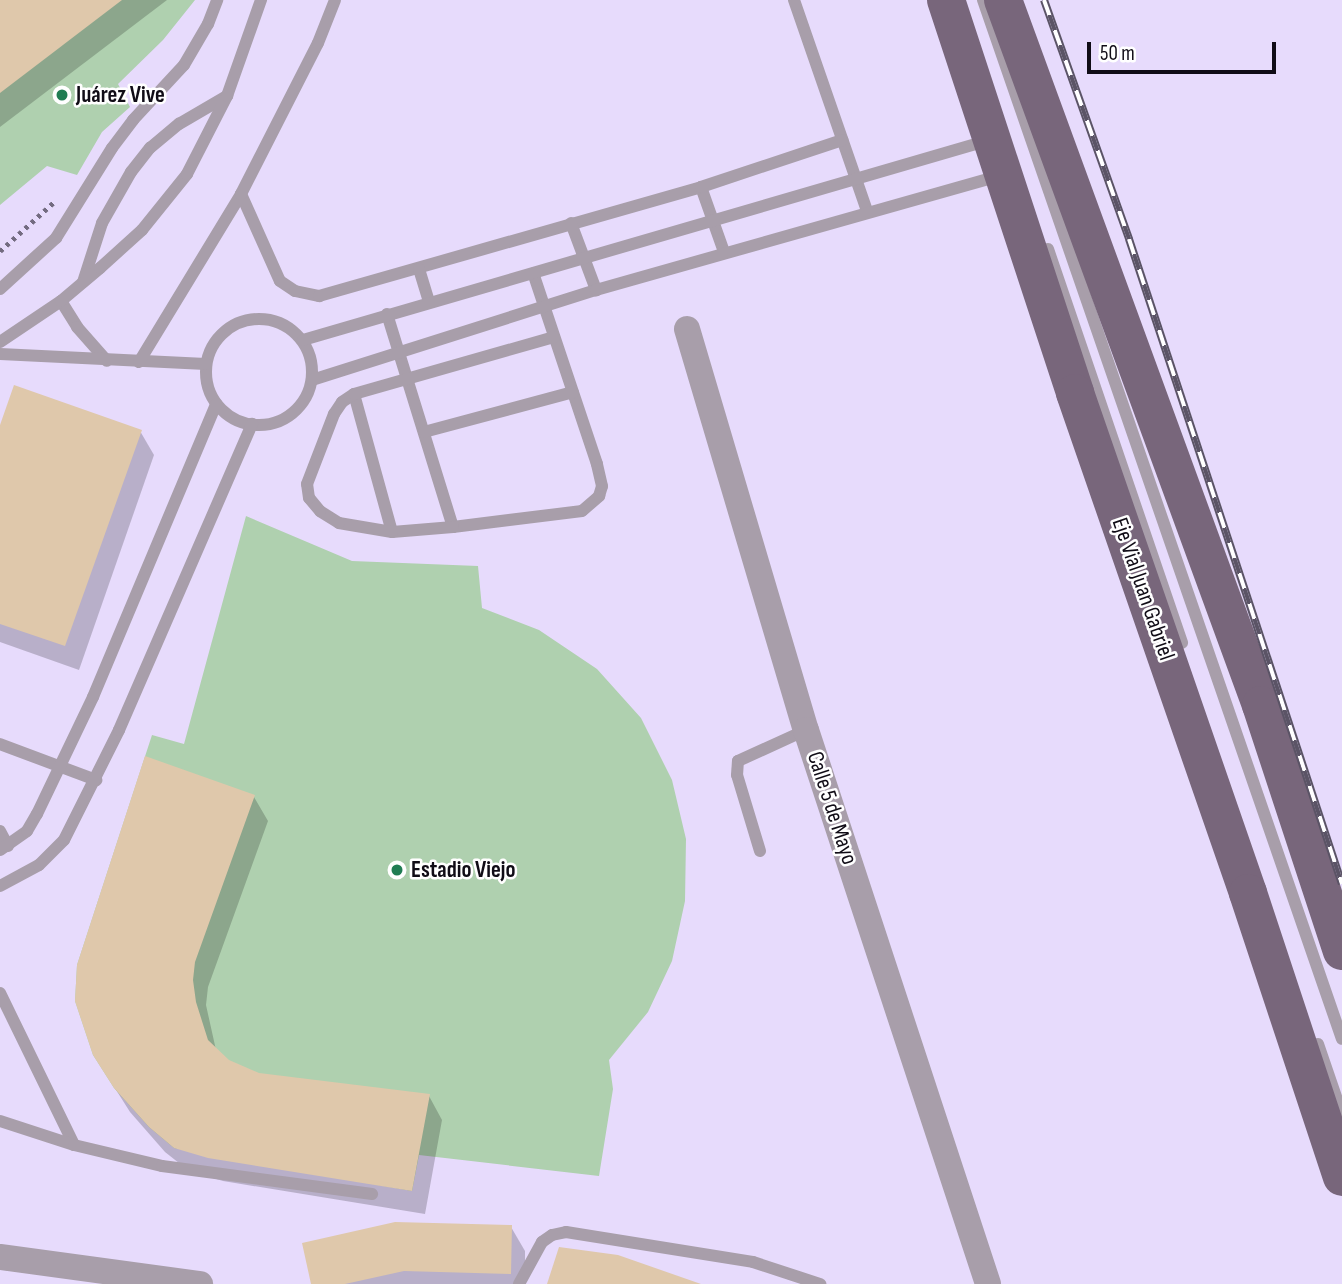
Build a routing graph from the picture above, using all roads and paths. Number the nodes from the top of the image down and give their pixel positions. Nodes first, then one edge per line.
1 (217, 0) edge
2 (261, 0) edge
3 (335, 0) edge
4 (794, 0) edge
5 (946, 0) edge
6 (983, 0) edge
7 (1003, 0) edge
8 (227, 96) junction
9 (842, 140) junction
10 (999, 157) junction
11 (856, 179) junction
12 (701, 187) junction
13 (241, 194) junction
14 (83, 197) junction
15 (867, 211) junction
16 (715, 220) junction
17 (571, 223) junction
18 (1043, 236) dead end
19 (0, 251) edge
20 (724, 252) junction
21 (584, 258) junction
22 (419, 269) junction
23 (533, 273) junction
24 (83, 282) junction
25 (0, 289) edge
26 (596, 290) junction
27 (61, 300) junction
28 (429, 302) junction
29 (544, 306) junction
30 (387, 314) junction
31 (687, 329) dead end
32 (554, 337) junction
33 (303, 340) junction
34 (0, 342) edge
35 (399, 352) junction
36 (0, 354) edge
37 (107, 361) junction
38 (139, 362) junction
39 (206, 364) junction
40 (408, 378) junction
41 (312, 380) junction
42 (573, 392) junction
43 (354, 394) junction
44 (216, 404) junction
45 (252, 424) junction
46 (424, 432) junction
47 (453, 527) junction
48 (392, 533) junction
49 (1186, 655) dead end
50 (806, 730) junction
51 (0, 744) edge
52 (60, 765) junction
53 (96, 780) junction
54 (0, 831) edge
55 (4, 848) edge
56 (760, 851) dead end
57 (0, 886) edge
58 (1342, 951) edge
59 (0, 993) edge
60 (1315, 1036) dead end
61 (1342, 1040) edge
62 (1342, 1114) edge
63 (0, 1121) edge
64 (74, 1145) junction
65 (1342, 1177) edge
66 (372, 1194) dead end
67 (0, 1257) edge
68 (200, 1284) edge
69 (519, 1284) edge
70 (820, 1284) edge
71 (988, 1284) edge

1 - 14 lane
2 - 8 lane
3 - 13 lane
4 - 9 lane
5 - 10 main road, Eje Vial Juan Gabriel
6 - 61 lane
7 - 58 main road
8 - 24 lane
8 - 24 lane
9 - 11 lane
9 - 12 lane
10 - 11 lane
10 - 15 lane
10 - 65 main road, Eje Vial Juan Gabriel
11 - 15 lane
11 - 16 lane
12 - 16 lane
12 - 17 lane
13 - 22 lane
13 - 38 lane
14 - 19 path
14 - 25 lane
15 - 20 lane
16 - 20 lane
16 - 21 lane
17 - 21 lane
17 - 22 lane
18 - 49 lane
20 - 26 lane
21 - 23 lane
21 - 26 lane
22 - 28 lane
23 - 28 lane
23 - 29 lane
24 - 27 lane
26 - 29 lane
27 - 34 lane
27 - 37 lane
28 - 30 lane
29 - 32 lane
29 - 35 lane
30 - 33 lane
30 - 35 lane
31 - 50 street, Calle 5 de Mayo
32 - 40 lane
32 - 42 lane
33 - 39 lane
33 - 41 lane
35 - 40 lane
35 - 41 lane
36 - 37 lane
37 - 38 lane
38 - 39 lane
39 - 44 lane
40 - 43 lane
40 - 46 lane
41 - 45 lane
42 - 46 lane
42 - 47 lane
43 - 48 lane
43 - 48 lane
44 - 45 lane
44 - 52 lane
45 - 53 lane
46 - 47 lane
47 - 48 lane
50 - 56 lane
50 - 71 street, Calle 5 de Mayo
51 - 52 lane
52 - 53 lane
52 - 55 lane
53 - 57 lane
54 - 55 lane
59 - 64 lane
60 - 62 lane
63 - 64 lane
64 - 66 lane
67 - 68 street
69 - 70 lane

